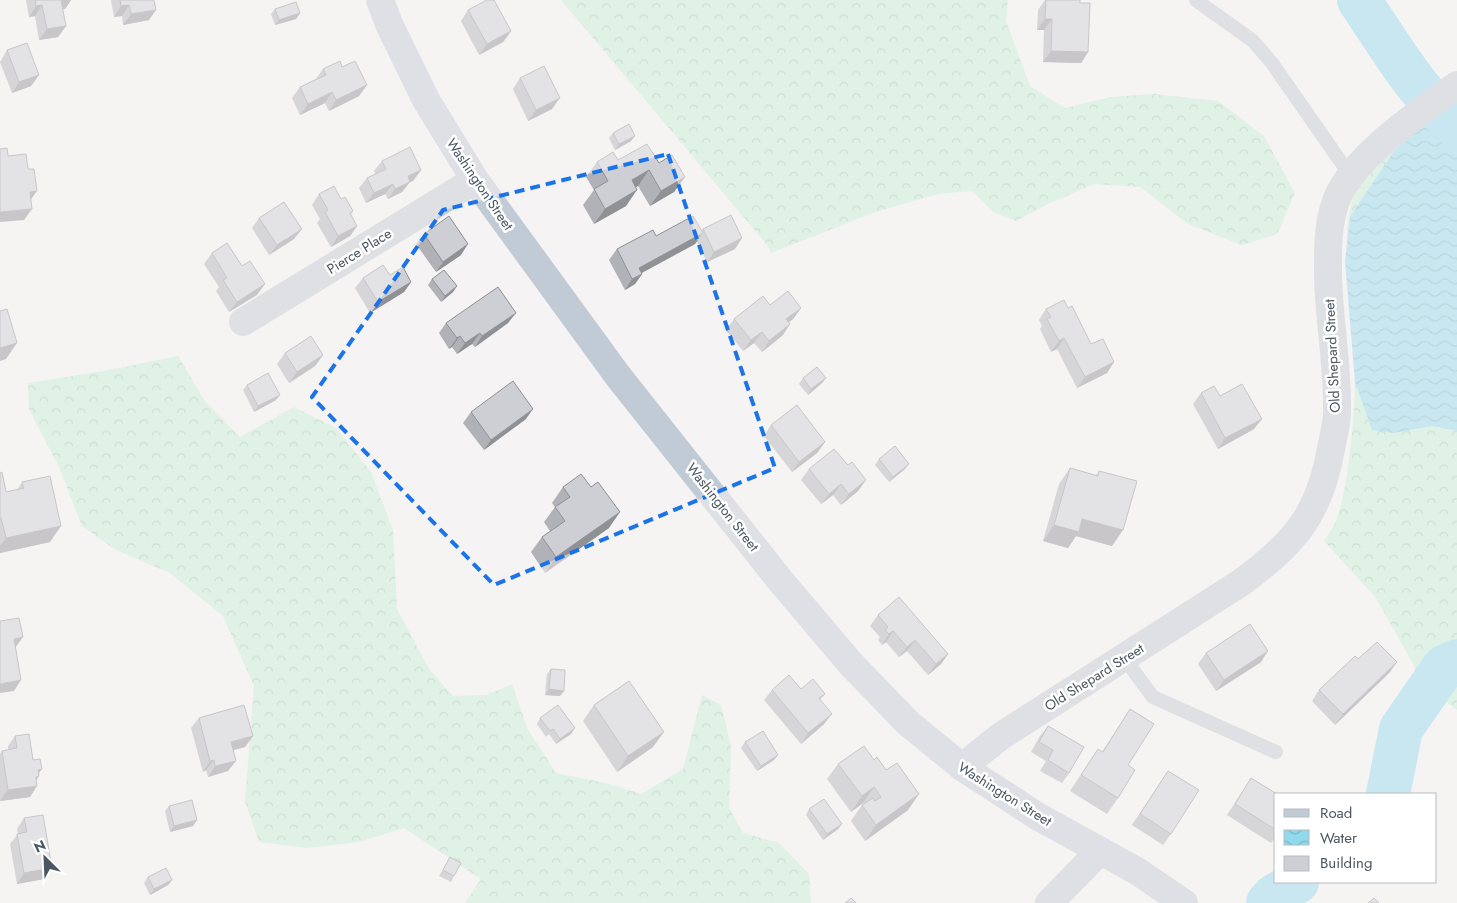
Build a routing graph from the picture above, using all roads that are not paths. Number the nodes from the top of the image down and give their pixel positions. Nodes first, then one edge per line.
1 (380, 0) edge
2 (1196, 0) edge
3 (1450, 90) edge
4 (1350, 175) junction
5 (475, 180) junction
6 (243, 322) dead end
7 (1124, 658) junction
8 (1276, 752) dead end
9 (962, 767) junction
10 (1100, 851) junction
11 (1049, 903) edge
12 (1184, 903) edge

1 - 5 main road, Washington Street
2 - 4 lane
3 - 4 street, Old Shepard Street
4 - 7 street, Old Shepard Street
5 - 6 street, Pierce Place
5 - 9 main road, Washington Street
7 - 8 lane
7 - 9 street, Old Shepard Street
9 - 10 main road, Washington Street
10 - 11 street
10 - 12 main road, Washington Street

